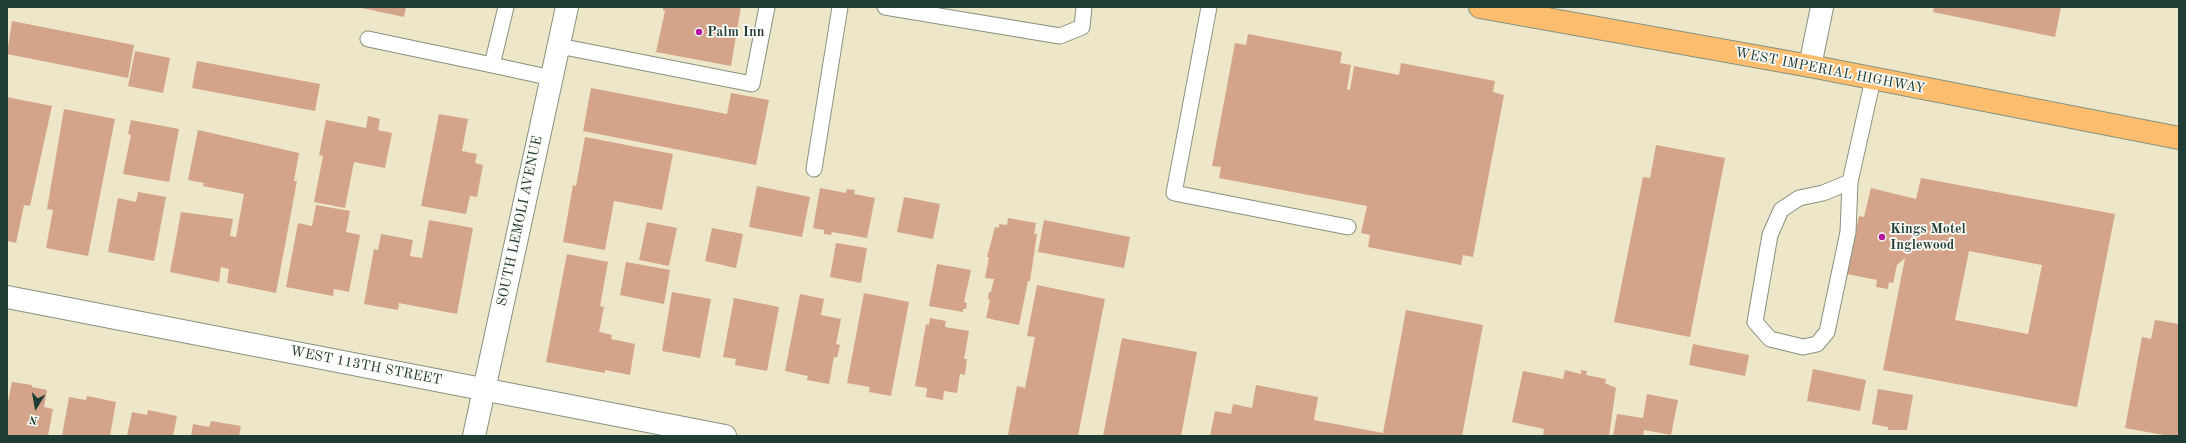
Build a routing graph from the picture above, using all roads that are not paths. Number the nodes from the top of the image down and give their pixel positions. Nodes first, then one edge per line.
1 (506, 7) edge
2 (565, 7) edge
3 (767, 7) edge
4 (840, 7) edge
5 (884, 7) edge
6 (1084, 7) edge
7 (1209, 7) edge
8 (1480, 7) edge
9 (1822, 7) edge
10 (368, 39) dead end
11 (559, 46) junction
12 (492, 65) junction
13 (1810, 66) junction
14 (552, 78) junction
15 (1873, 79) junction
16 (2179, 138) edge
17 (814, 169) dead end
18 (1850, 182) junction
19 (1348, 227) dead end
20 (7, 297) edge
21 (484, 388) junction
22 (474, 436) edge
23 (725, 436) edge

1 - 12 lane
2 - 11 street, SOUTH LEMOLI AVENUE
3 - 11 lane
4 - 17 lane
5 - 6 lane
7 - 19 lane
8 - 13 main road, WEST IMPERIAL HIGHWAY
9 - 13 street
10 - 12 lane
11 - 14 street, SOUTH LEMOLI AVENUE
12 - 14 lane
13 - 15 main road, WEST IMPERIAL HIGHWAY
14 - 21 street, SOUTH LEMOLI AVENUE
15 - 16 main road, WEST IMPERIAL HIGHWAY
15 - 18 lane
18 - 18 lane
20 - 21 street, WEST 113TH STREET
21 - 22 street, SOUTH LEMOLI AVENUE
21 - 23 street, WEST 113TH STREET

